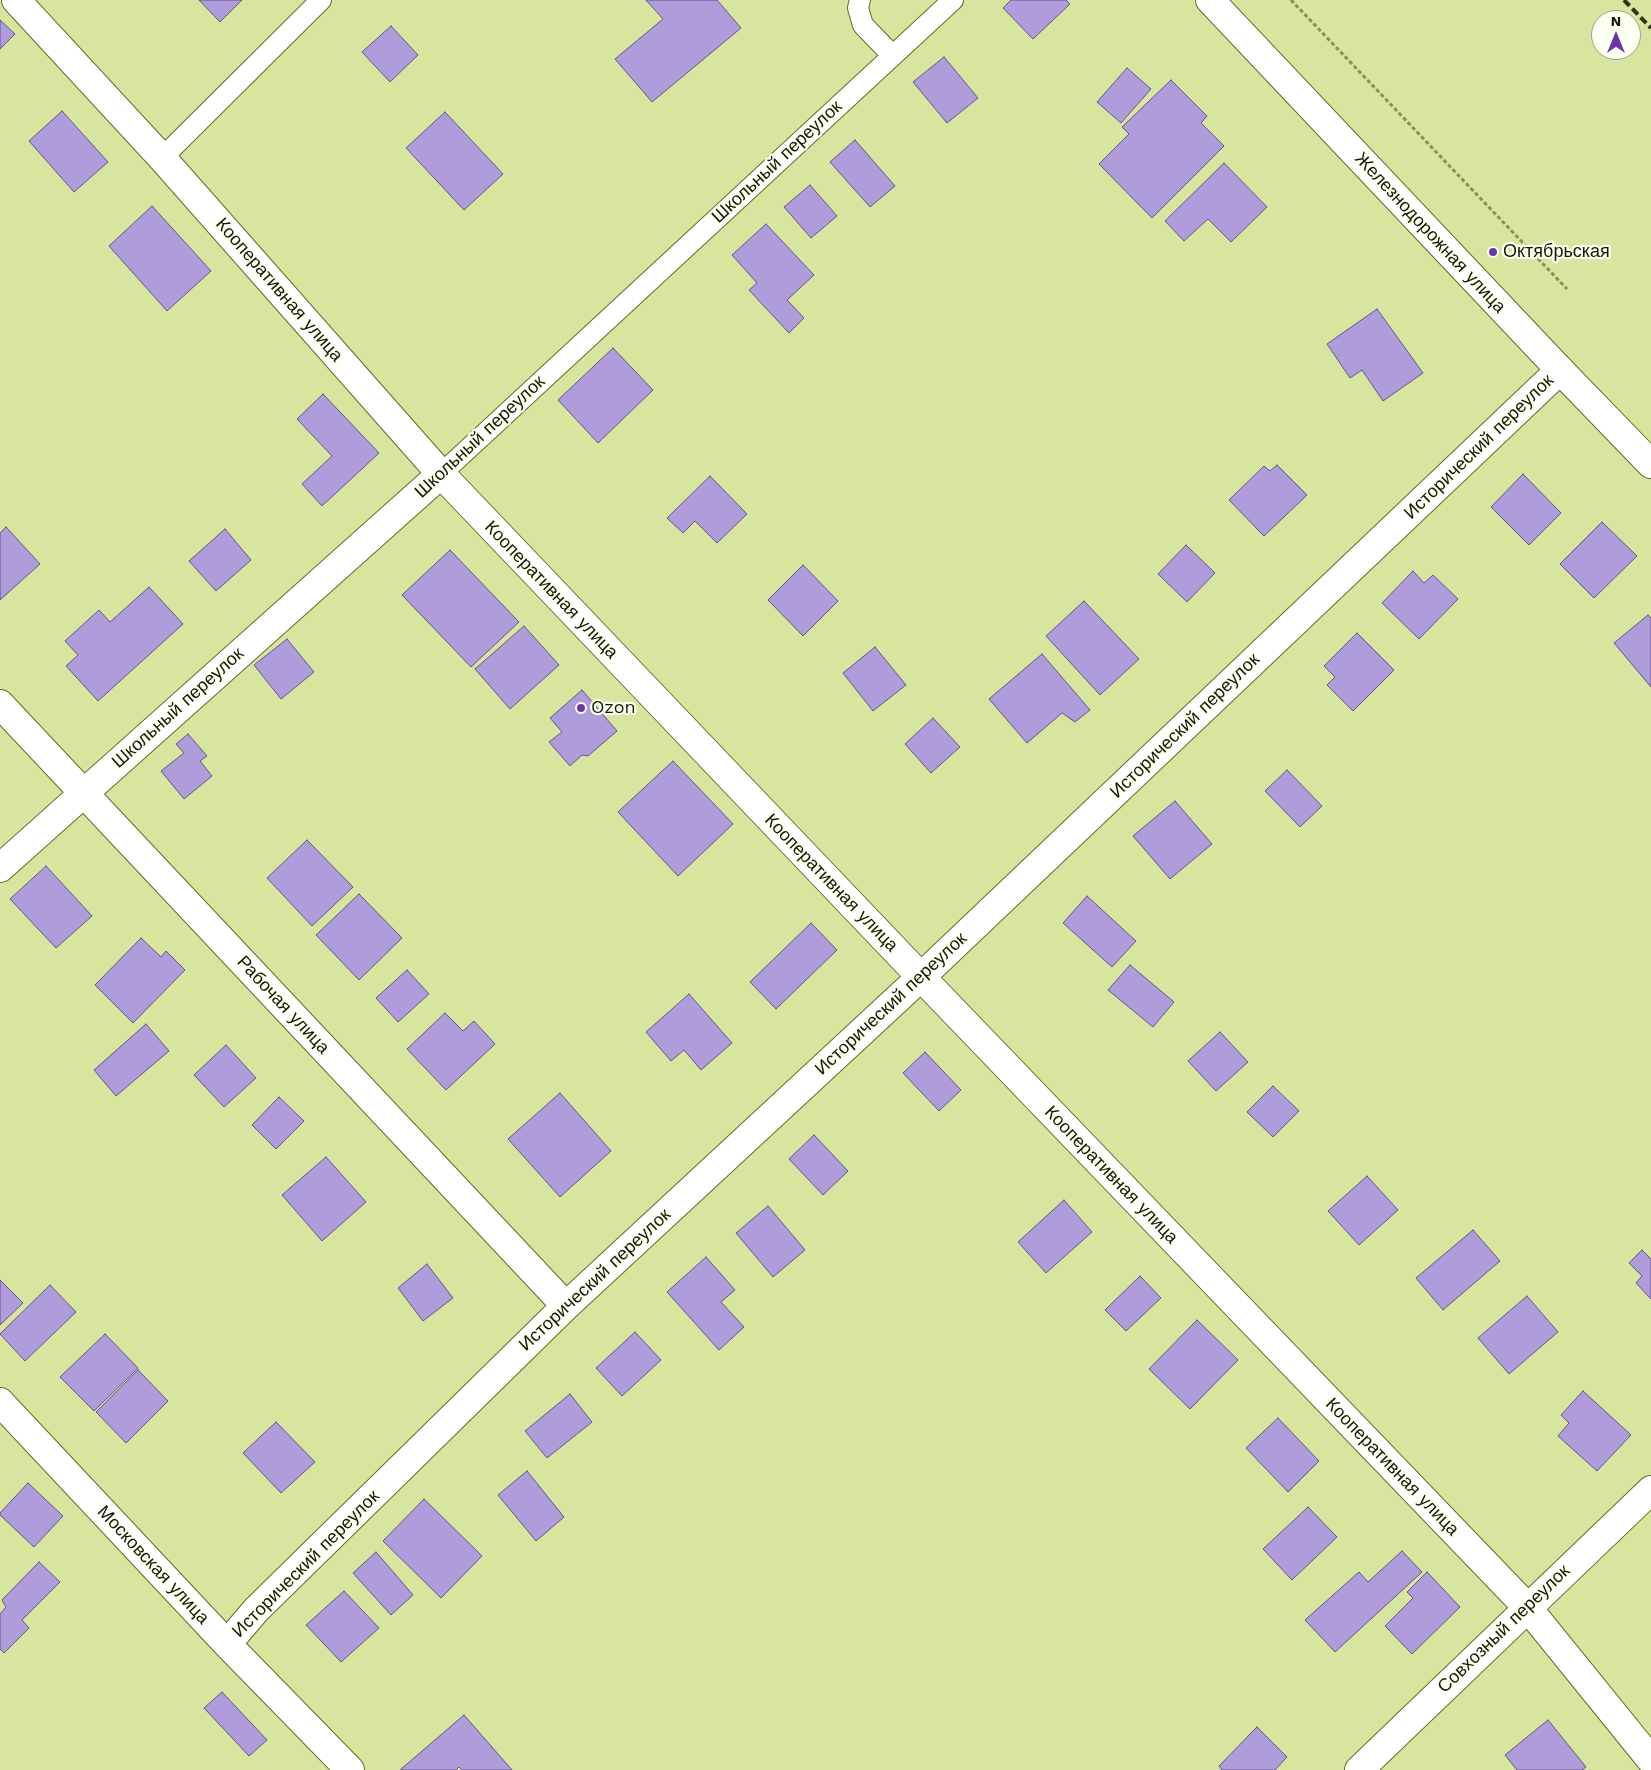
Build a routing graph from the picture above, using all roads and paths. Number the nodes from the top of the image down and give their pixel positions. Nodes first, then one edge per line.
1 (16, 0) edge
2 (321, 0) edge
3 (860, 0) edge
4 (953, 0) edge
5 (1210, 0) edge
6 (1291, 0) edge
7 (892, 55) junction
8 (162, 158) junction
9 (1567, 289) dead end
10 (1560, 370) junction
11 (1651, 464) edge
12 (441, 474) junction
13 (0, 704) edge
14 (84, 793) junction
15 (0, 868) edge
16 (921, 977) junction
17 (566, 1306) junction
18 (0, 1402) edge
19 (1651, 1490) edge
20 (1527, 1607) junction
21 (228, 1644) junction
22 (1651, 1760) edge
23 (350, 1770) edge
24 (1359, 1770) edge

1 - 8 street, Кооперативная улица
2 - 8 lane
3 - 7 lane
4 - 7 lane, Школьный переулок
5 - 10 street, Железнодорожная улица
6 - 9 path
7 - 12 lane, Школьный переулок
8 - 12 street, Кооперативная улица
10 - 11 street, Железнодорожная улица
10 - 16 street, Исторический переулок
12 - 14 street, Школьный переулок
12 - 16 street, Кооперативная улица
13 - 14 street, Рабочая улица
14 - 15 street, Школьный переулок
14 - 17 street, Рабочая улица
16 - 17 street, Исторический переулок
16 - 20 street, Кооперативная улица
17 - 21 street, Исторический переулок
18 - 21 street, Московская улица
19 - 20 street, Совхозный переулок
20 - 22 street, Кооперативная улица
20 - 24 street, Совхозный переулок
21 - 23 street, Московская улица

